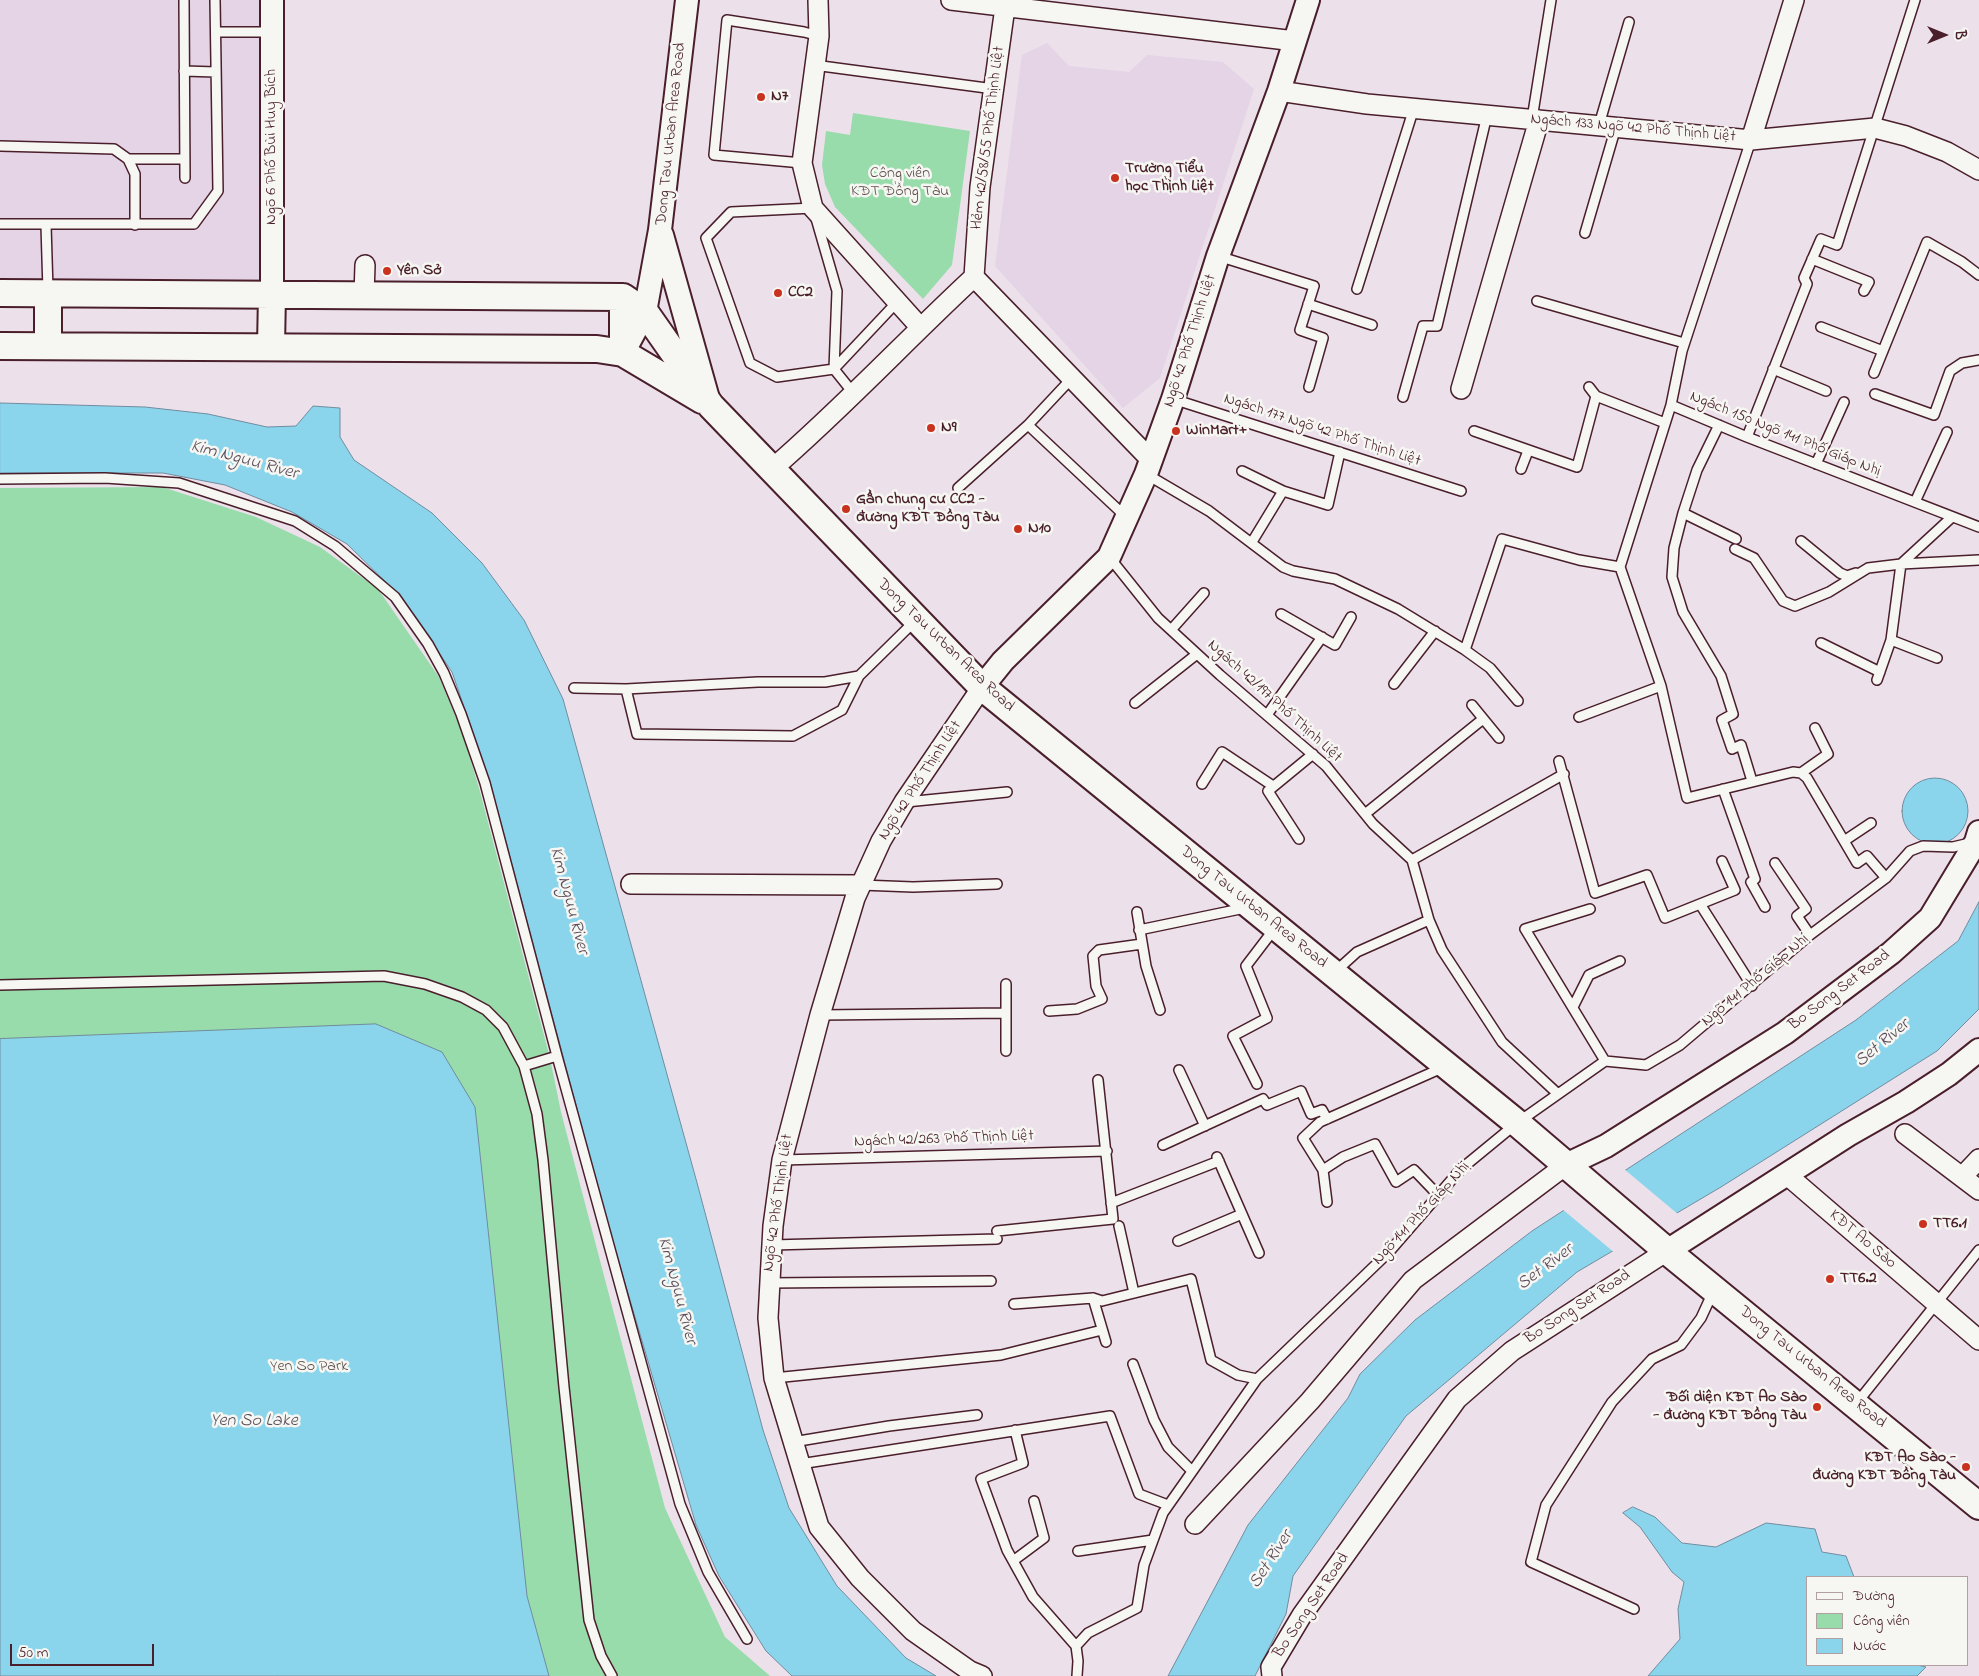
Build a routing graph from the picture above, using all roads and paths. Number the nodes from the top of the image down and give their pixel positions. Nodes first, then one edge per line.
1 (184, 0) edge
2 (215, 0) edge
3 (272, 0) edge
4 (686, 0) edge
5 (818, 0) edge
6 (951, 0) edge
7 (1308, 0) edge
8 (1551, 0) edge
9 (1794, 0) edge
10 (1915, 0) edge
11 (1006, 3) edge
12 (1629, 22) dead end
13 (216, 32) junction
14 (272, 32) junction
15 (819, 36) junction
16 (1295, 41) junction
17 (814, 65) junction
18 (184, 71) junction
19 (216, 72) junction
20 (994, 89) junction
21 (1279, 92) junction
22 (1414, 108) junction
23 (1487, 115) junction
24 (1535, 120) junction
25 (1608, 126) junction
26 (1875, 128) junction
27 (1751, 140) junction
28 (0, 146) edge
29 (128, 159) junction
30 (185, 159) junction
31 (802, 163) junction
32 (1979, 170) edge
33 (185, 178) dead end
34 (813, 208) junction
35 (0, 224) edge
36 (46, 225) junction
37 (135, 225) junction
38 (660, 230) junction
39 (1584, 233) dead end
40 (1218, 256) junction
41 (1812, 259) junction
42 (365, 265) dead end
43 (1979, 276) edge
44 (974, 277) junction
45 (1357, 289) dead end
46 (1864, 291) dead end
47 (0, 293) edge
48 (48, 294) junction
49 (272, 294) junction
50 (364, 295) junction
51 (623, 297) junction
52 (898, 301) junction
53 (1537, 301) dead end
54 (1308, 304) junction
55 (645, 312) junction
56 (1372, 325) dead end
57 (920, 327) junction
58 (1822, 327) dead end
59 (1684, 343) junction
60 (0, 346) edge
61 (48, 346) junction
62 (271, 346) junction
63 (1883, 351) junction
64 (623, 353) junction
65 (1979, 360) edge
66 (834, 368) junction
67 (1773, 369) junction
68 (1874, 373) dead end
69 (1072, 378) junction
70 (1308, 387) dead end
71 (1589, 387) dead end
72 (1462, 389) dead end
73 (1826, 391) dead end
74 (854, 394) junction
75 (1875, 394) dead end
76 (1596, 396) junction
77 (1403, 397) dead end
78 (1173, 399) junction
79 (1844, 402) dead end
80 (1671, 405) junction
81 (711, 406) junction
82 (1665, 423) junction
83 (1028, 425) junction
84 (1719, 425) junction
85 (1474, 431) dead end
86 (1947, 432) dead end
87 (1747, 437) junction
88 (1528, 451) junction
89 (1340, 452) junction
90 (1816, 464) junction
91 (1148, 467) junction
92 (1521, 469) dead end
93 (771, 470) junction
94 (1242, 471) dead end
95 (0, 479) edge
96 (958, 488) dead end
97 (1283, 491) junction
98 (1461, 491) dead end
99 (1915, 502) junction
100 (1683, 513) junction
101 (1126, 517) junction
102 (1952, 517) junction
103 (1979, 523) edge
104 (1979, 527) edge
105 (1736, 539) dead end
106 (1802, 541) dead end
107 (1252, 542) junction
108 (1735, 549) dead end
109 (1109, 557) junction
110 (1979, 560) edge
111 (1901, 564) junction
112 (1620, 567) junction
113 (1868, 568) junction
114 (1204, 593) dead end
115 (1281, 614) dead end
116 (1351, 617) dead end
117 (916, 620) junction
118 (1171, 630) junction
119 (1435, 631) junction
120 (1322, 637) junction
121 (1891, 640) junction
122 (1821, 643) dead end
123 (1465, 650) junction
124 (1197, 654) junction
125 (1937, 658) dead end
126 (859, 676) junction
127 (1394, 684) dead end
128 (1661, 686) junction
129 (982, 687) junction
130 (574, 688) dead end
131 (626, 689) junction
132 (1518, 701) dead end
133 (1135, 703) dead end
134 (1472, 706) dead end
135 (1267, 715) junction
136 (1579, 717) dead end
137 (1483, 719) junction
138 (1815, 728) dead end
139 (1499, 738) dead end
140 (1313, 754) junction
141 (1560, 761) dead end
142 (1801, 772) junction
143 (1564, 774) junction
144 (1752, 782) junction
145 (1202, 784) dead end
146 (1273, 786) junction
147 (1723, 789) junction
148 (1007, 792) dead end
149 (904, 802) junction
150 (1365, 814) junction
151 (1871, 823) dead end
152 (1977, 837) edge
153 (1299, 839) dead end
154 (1844, 841) junction
155 (1412, 860) junction
156 (1722, 861) dead end
157 (1775, 863) dead end
158 (1886, 878) junction
159 (631, 884) dead end
160 (997, 884) dead end
161 (861, 885) junction
162 (1700, 904) junction
163 (1765, 907) dead end
164 (1250, 908) junction
165 (1590, 909) dead end
166 (1137, 912) dead end
167 (1429, 920) junction
168 (1275, 928) junction
169 (1140, 930) junction
170 (1810, 935) junction
171 (1142, 944) junction
172 (1620, 961) dead end
173 (1333, 973) junction
174 (1006, 984) dead end
175 (0, 986) edge
176 (1752, 986) junction
177 (1573, 1007) junction
178 (1160, 1010) dead end
179 (1049, 1012) dead end
180 (1006, 1013) junction
181 (820, 1015) junction
182 (1979, 1050) edge
183 (1006, 1051) dead end
184 (557, 1056) junction
185 (1606, 1061) junction
186 (524, 1066) junction
187 (1446, 1066) junction
188 (1180, 1070) dead end
189 (1098, 1080) dead end
190 (1258, 1084) dead end
191 (1558, 1094) junction
192 (1323, 1121) junction
193 (1517, 1124) junction
194 (1205, 1126) junction
195 (1905, 1134) dead end
196 (1163, 1145) dead end
197 (1106, 1151) junction
198 (1979, 1159) edge
199 (782, 1160) junction
200 (1566, 1165) junction
201 (1323, 1170) junction
202 (1787, 1175) junction
203 (1963, 1176) junction
204 (1979, 1190) edge
205 (1438, 1195) junction
206 (1327, 1202) dead end
207 (1111, 1203) junction
208 (1242, 1214) junction
209 (1116, 1222) junction
210 (1178, 1240) dead end
211 (772, 1245) junction
212 (1662, 1246) junction
213 (1979, 1250) edge
214 (1259, 1253) dead end
215 (991, 1281) dead end
216 (769, 1284) junction
217 (1714, 1289) junction
218 (1134, 1293) junction
219 (1093, 1298) junction
220 (1937, 1303) junction
221 (1014, 1304) dead end
222 (1102, 1330) junction
223 (1979, 1340) edge
224 (1106, 1342) dead end
225 (1133, 1364) dead end
226 (774, 1378) junction
227 (1257, 1379) junction
228 (1856, 1405) junction
229 (977, 1415) dead end
230 (1015, 1430) junction
231 (794, 1442) junction
232 (800, 1464) junction
233 (1192, 1471) junction
234 (1034, 1501) dead end
235 (1168, 1505) junction
236 (1979, 1506) edge
237 (1195, 1524) dead end
238 (1153, 1540) junction
239 (1078, 1551) dead end
240 (1013, 1560) junction
241 (1634, 1609) dead end
242 (748, 1639) dead end
243 (1076, 1646) junction
244 (1272, 1671) edge
245 (612, 1676) edge
246 (982, 1676) edge
247 (1077, 1676) edge

1 - 18 lane
2 - 13 lane
3 - 14 street, Ngõ 6 Phố Bùi Huy Bích
4 - 38 street, Dong Tau Urban Area Road
5 - 15 street
6 - 11 street
7 - 16 street, Ngõ 42 Phố Thịnh Liệt
8 - 24 lane
9 - 27 street
10 - 26 lane
11 - 16 street
11 - 20 street, Hẻm 42/58/55 Phố Thịnh Liệt
12 - 25 lane
13 - 14 lane
13 - 19 lane
14 - 49 street, Ngõ 6 Phố Bùi Huy Bích
15 - 17 street
15 - 31 lane
16 - 21 street, Ngõ 42 Phố Thịnh Liệt
17 - 20 lane
17 - 31 street
18 - 19 lane
18 - 30 lane
19 - 37 lane
20 - 44 street, Hẻm 42/58/55 Phố Thịnh Liệt
21 - 22 street, Ngách 133 Ngõ 42 Phố Thịnh Liệt
21 - 40 street, Ngõ 42 Phố Thịnh Liệt
22 - 23 street, Ngách 133 Ngõ 42 Phố Thịnh Liệt
22 - 45 lane
23 - 24 street, Ngách 133 Ngõ 42 Phố Thịnh Liệt
23 - 77 lane
24 - 25 street, Ngách 133 Ngõ 42 Phố Thịnh Liệt
24 - 72 street
25 - 27 street, Ngách 133 Ngõ 42 Phố Thịnh Liệt
25 - 39 lane
26 - 27 street, Ngách 133 Ngõ 42 Phố Thịnh Liệt
26 - 32 street, Ngách 133 Ngõ 42 Phố Thịnh Liệt
26 - 41 lane
27 - 59 lane, Ngách 150 Ngõ 141 Phố Giáp Nhị
28 - 29 lane
29 - 30 lane
29 - 37 lane
30 - 33 lane
31 - 34 street
34 - 52 street
34 - 66 lane
34 - 66 lane
35 - 36 lane
36 - 37 lane
36 - 48 lane
38 - 51 street
38 - 55 street
38 - 81 street, Dong Tau Urban Area Road
40 - 54 lane
40 - 78 street, Ngõ 42 Phố Thịnh Liệt
41 - 46 lane
41 - 67 lane
42 - 50 street
43 - 63 lane
44 - 57 street
44 - 69 street
47 - 48 main road
48 - 49 main road
48 - 61 main road
49 - 50 main road
49 - 62 main road
50 - 51 main road
51 - 55 main road
51 - 64 main road
52 - 57 street
52 - 66 lane
53 - 59 lane
54 - 56 lane
54 - 70 lane
55 - 64 street
55 - 81 main road
57 - 74 street
58 - 63 lane
59 - 80 lane, Ngách 150 Ngõ 141 Phố Giáp Nhị
60 - 61 main road
61 - 62 main road
62 - 64 main road
63 - 68 lane
64 - 81 main road
65 - 75 lane
66 - 74 lane
67 - 73 lane
67 - 87 lane
69 - 83 lane
69 - 91 street
71 - 76 lane
74 - 93 street
76 - 82 lane
76 - 88 lane
78 - 89 lane, Ngách 177 Ngõ 42 Phố Thịnh Liệt
78 - 91 street, Ngõ 42 Phố Thịnh Liệt
79 - 90 lane
80 - 82 lane
80 - 84 lane, Ngách 150 Ngõ 141 Phố Giáp Nhị
81 - 93 main road, Dong Tau Urban Area Road
82 - 112 lane
83 - 96 lane
83 - 101 lane
84 - 87 lane, Ngách 150 Ngõ 141 Phố Giáp Nhị
84 - 100 lane
85 - 88 lane
86 - 99 lane
87 - 90 lane, Ngách 150 Ngõ 141 Phố Giáp Nhị
88 - 92 lane
89 - 97 lane
89 - 98 lane, Ngách 177 Ngõ 42 Phố Thịnh Liệt
90 - 99 lane, Ngách 150 Ngõ 141 Phố Giáp Nhị
91 - 101 street, Ngõ 42 Phố Thịnh Liệt
91 - 107 lane
93 - 117 main road, Dong Tau Urban Area Road
94 - 97 lane
95 - 184 lane
97 - 107 lane
99 - 102 lane, Ngách 150 Ngõ 141 Phố Giáp Nhị
100 - 105 lane
100 - 144 lane
101 - 109 street, Ngõ 42 Phố Thịnh Liệt
102 - 104 lane, Ngách 150 Ngõ 141 Phố Giáp Nhị
102 - 111 lane
103 - 104 lane
106 - 113 lane
107 - 119 lane
108 - 113 lane
109 - 118 lane, Ngách 42/197 Phố Thịnh Liệt
109 - 129 street, Ngõ 42 Phố Thịnh Liệt
110 - 111 lane
111 - 113 lane
111 - 121 lane
112 - 123 lane
112 - 128 lane
114 - 118 lane
115 - 120 lane
116 - 120 lane
117 - 126 lane
117 - 129 main road, Dong Tau Urban Area Road
118 - 124 lane, Ngách 42/197 Phố Thịnh Liệt
119 - 123 lane
119 - 127 lane
120 - 135 lane
121 - 122 lane
121 - 125 lane
123 - 132 lane
124 - 133 lane
124 - 135 lane, Ngách 42/197 Phố Thịnh Liệt
126 - 131 lane
126 - 131 lane
128 - 136 lane
128 - 147 lane
129 - 149 street, Ngõ 42 Phố Thịnh Liệt
129 - 164 main road, Dong Tau Urban Area Road
130 - 131 lane
134 - 137 lane
135 - 140 lane, Ngách 42/197 Phố Thịnh Liệt
137 - 139 lane
137 - 150 lane
138 - 142 lane
140 - 146 lane
140 - 150 lane, Ngách 42/197 Phố Thịnh Liệt
141 - 143 lane
142 - 144 lane
142 - 154 lane
143 - 155 lane
143 - 162 lane
144 - 147 lane
145 - 146 lane
146 - 153 lane
147 - 163 lane
148 - 149 lane
149 - 161 street, Ngõ 42 Phố Thịnh Liệt
150 - 155 lane, Ngách 42/197 Phố Thịnh Liệt
151 - 154 lane
152 - 158 lane, Ngõ 141 Phố Giáp Nhị
152 - 200 street, Bo Song Set Road
154 - 158 lane
155 - 167 lane
156 - 162 lane
157 - 170 lane
158 - 170 lane, Ngõ 141 Phố Giáp Nhị
159 - 161 street
160 - 161 lane
161 - 181 street, Ngõ 42 Phố Thịnh Liệt
162 - 176 lane
164 - 168 main road, Dong Tau Urban Area Road
164 - 169 lane
165 - 177 lane
166 - 169 lane
167 - 173 lane
167 - 191 lane
168 - 173 main road, Dong Tau Urban Area Road
168 - 190 lane
169 - 171 lane
170 - 176 lane, Ngõ 141 Phố Giáp Nhị
171 - 178 lane
171 - 179 lane
172 - 177 lane
173 - 187 main road, Dong Tau Urban Area Road
174 - 180 lane
175 - 186 lane
176 - 185 lane, Ngõ 141 Phố Giáp Nhị
177 - 185 lane
180 - 181 lane
180 - 183 lane
181 - 199 street, Ngõ 42 Phố Thịnh Liệt
182 - 202 street, Bo Song Set Road
184 - 186 lane
184 - 242 lane
185 - 191 lane, Ngõ 141 Phố Giáp Nhị
186 - 245 lane
187 - 192 lane
187 - 193 main road, Dong Tau Urban Area Road
188 - 194 lane
189 - 197 lane
191 - 193 lane, Ngõ 141 Phố Giáp Nhị
192 - 194 lane
192 - 201 lane
193 - 200 main road, Dong Tau Urban Area Road
193 - 205 lane, Ngõ 141 Phố Giáp Nhị
194 - 196 lane
195 - 203 street
197 - 199 lane, Ngách 42/263 Phố Thịnh Liệt
197 - 207 lane
198 - 203 street
199 - 211 street, Ngõ 42 Phố Thịnh Liệt
200 - 212 main road, Dong Tau Urban Area Road
200 - 237 street
201 - 205 lane
201 - 206 lane
202 - 212 street, Bo Song Set Road
202 - 220 street, KĐT Ao Sào
203 - 204 street
205 - 227 lane, Ngõ 141 Phố Giáp Nhị
207 - 208 lane
207 - 209 lane
208 - 210 lane
208 - 214 lane
209 - 211 lane
209 - 218 lane
211 - 216 street, Ngõ 42 Phố Thịnh Liệt
212 - 217 main road, Dong Tau Urban Area Road
212 - 244 street, Bo Song Set Road
213 - 220 lane
215 - 216 lane
216 - 226 street, Ngõ 42 Phố Thịnh Liệt
217 - 228 main road, Dong Tau Urban Area Road
217 - 241 lane
218 - 219 lane
218 - 227 lane
219 - 221 lane
219 - 222 lane
220 - 223 street, KĐT Ao Sào
220 - 228 lane
222 - 224 lane
222 - 226 lane
225 - 233 lane
226 - 231 street, Ngõ 42 Phố Thịnh Liệt
227 - 233 lane, Ngõ 141 Phố Giáp Nhị
228 - 236 main road, Dong Tau Urban Area Road
229 - 231 lane
230 - 232 lane
230 - 235 lane
230 - 240 lane
231 - 232 street, Ngõ 42 Phố Thịnh Liệt
232 - 246 street, Ngõ 42 Phố Thịnh Liệt
233 - 235 lane, Ngõ 141 Phố Giáp Nhị
234 - 240 lane
235 - 238 lane, Ngõ 141 Phố Giáp Nhị
238 - 239 lane
238 - 243 lane, Ngõ 141 Phố Giáp Nhị
240 - 243 lane
243 - 247 lane

